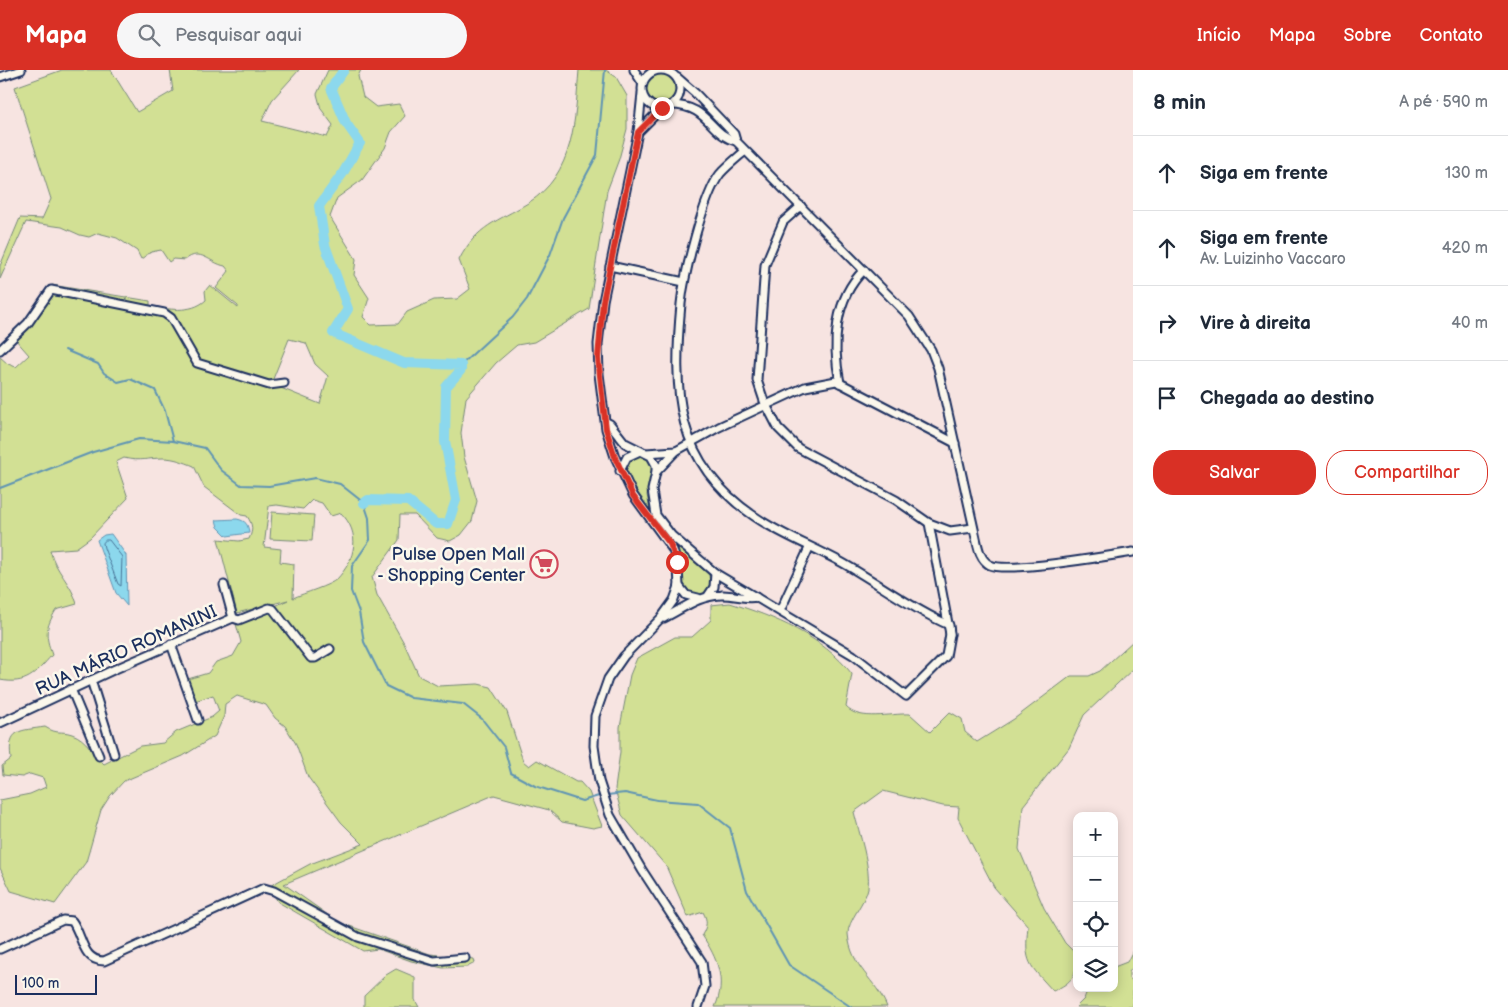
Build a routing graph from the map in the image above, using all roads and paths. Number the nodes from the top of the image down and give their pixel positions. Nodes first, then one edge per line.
1 (21, 70) edge
2 (634, 70) edge
3 (664, 70) edge
4 (0, 77) edge
5 (675, 77) junction
6 (642, 84) junction
7 (642, 93) junction
8 (671, 105) junction
9 (662, 108) junction
10 (638, 132) junction
11 (736, 141) junction
12 (745, 151) junction
13 (801, 206) junction
14 (610, 266) junction
15 (864, 270) junction
16 (684, 282) junction
17 (0, 350) edge
18 (284, 383) dead end
19 (840, 383) junction
20 (766, 405) junction
21 (606, 422) junction
22 (690, 443) junction
23 (955, 443) junction
24 (676, 451) junction
25 (643, 452) junction
26 (620, 471) junction
27 (656, 472) junction
28 (929, 523) junction
29 (973, 528) junction
30 (810, 548) junction
31 (1133, 552) edge
32 (715, 573) junction
33 (224, 585) dead end
34 (679, 586) junction
35 (708, 596) junction
36 (756, 597) junction
37 (700, 598) junction
38 (780, 611) junction
39 (233, 618) junction
40 (661, 618) junction
41 (949, 624) junction
42 (171, 644) junction
43 (330, 649) dead end
44 (91, 680) junction
45 (71, 689) junction
46 (198, 720) dead end
47 (0, 723) edge
48 (114, 754) dead end
49 (99, 756) dead end
50 (0, 949) edge
51 (465, 958) dead end
52 (698, 1007) edge

1 - 4 street
2 - 6 street
3 - 5 street
3 - 6 street
5 - 8 street
5 - 11 street
6 - 7 street
7 - 9 street
7 - 10 street
8 - 9 street
8 - 11 street
9 - 10 street
10 - 14 street
11 - 12 street
12 - 13 street
12 - 16 street
13 - 15 street
13 - 20 street
14 - 16 street
14 - 21 street
15 - 19 street
15 - 23 street
16 - 22 street
17 - 18 street
19 - 20 street
19 - 23 street
20 - 22 street
20 - 28 street
21 - 25 street
21 - 26 street
22 - 24 street
22 - 30 street
23 - 29 street
24 - 25 street
24 - 27 street
25 - 26 street
25 - 27 street
26 - 34 street
27 - 32 street
28 - 29 street
28 - 41 street
29 - 31 street
30 - 38 street
30 - 41 street
32 - 35 street
32 - 36 street
33 - 39 street, RUA MÁRIO ROMANINI
34 - 37 street
34 - 40 street
35 - 36 street
35 - 37 street
36 - 38 street
37 - 40 street
38 - 41 street
39 - 42 street, RUA MÁRIO ROMANINI
39 - 43 street
40 - 52 street
42 - 44 street, RUA MÁRIO ROMANINI
42 - 46 street
44 - 45 street, RUA MÁRIO ROMANINI
44 - 48 street
45 - 47 street, RUA MÁRIO ROMANINI
45 - 49 street
50 - 51 street

